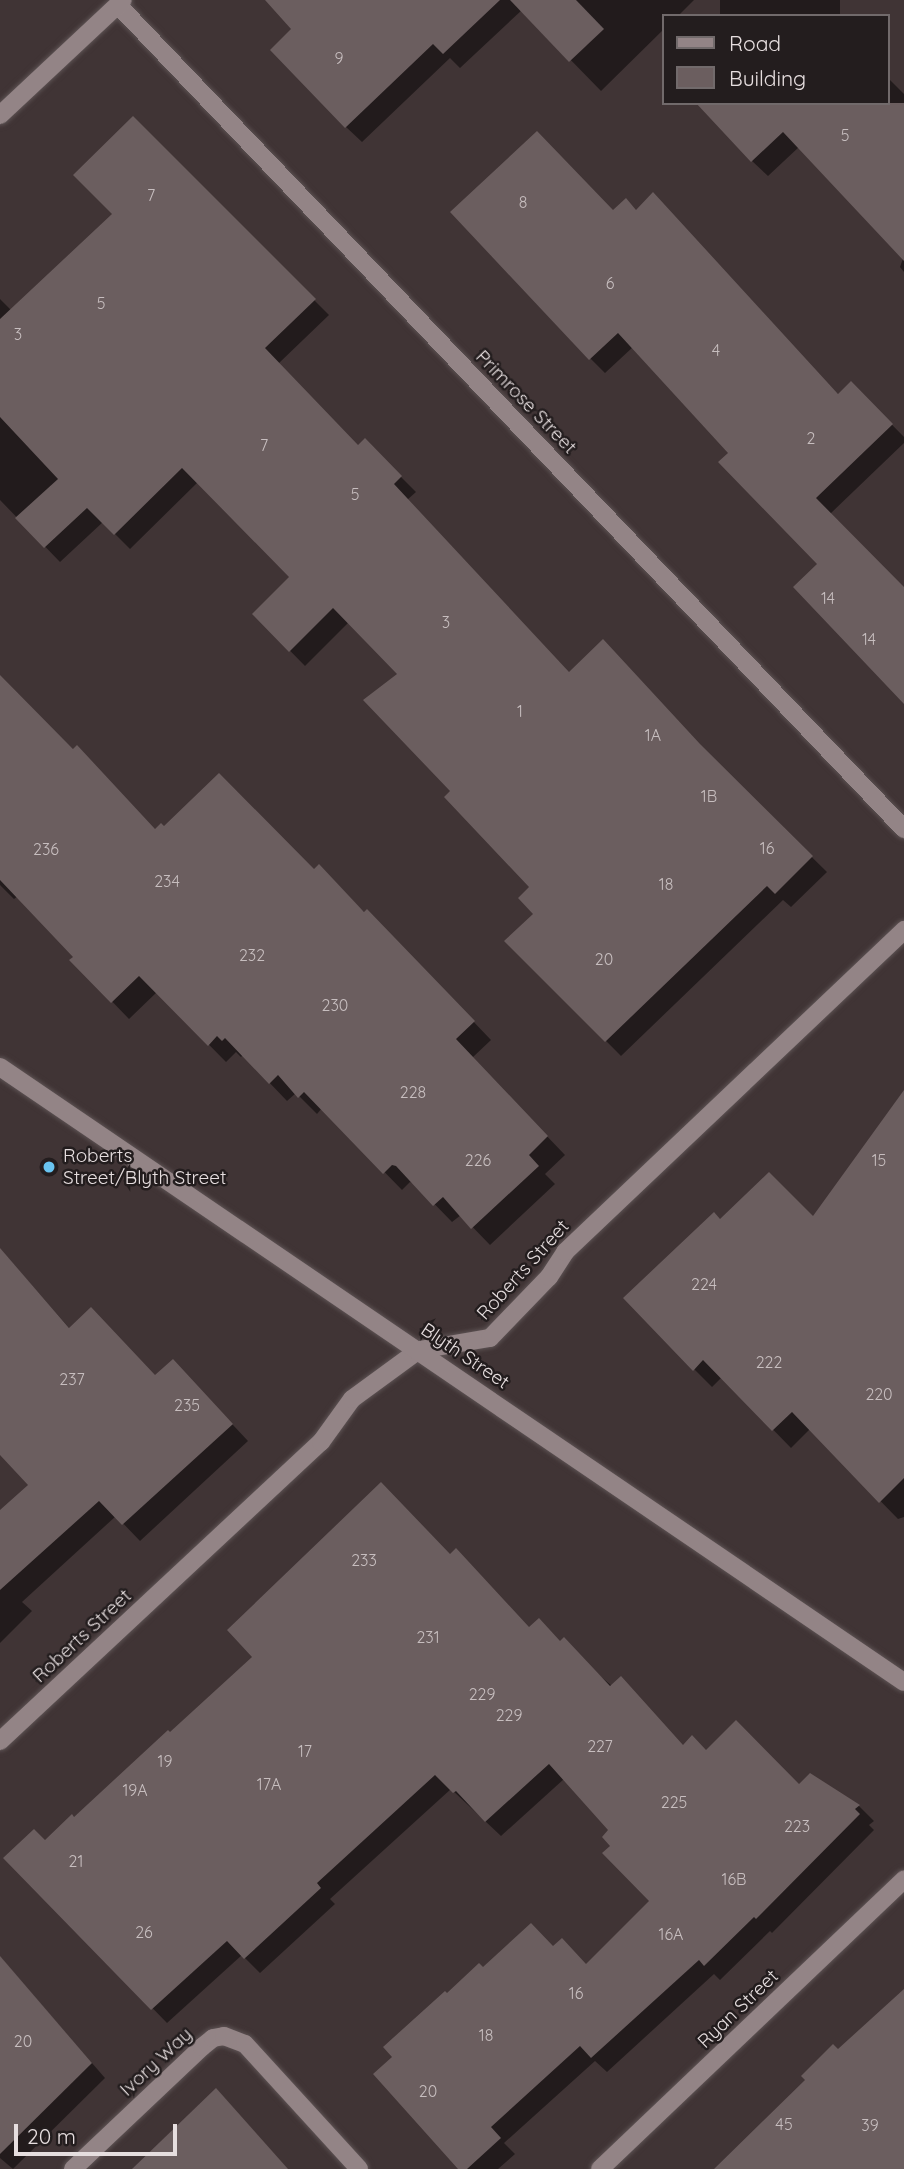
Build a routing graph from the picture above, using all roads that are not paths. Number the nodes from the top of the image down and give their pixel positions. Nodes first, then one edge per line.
1 (120, 2) edge
2 (0, 115) edge
3 (904, 829) edge
4 (904, 930) edge
5 (0, 1067) edge
6 (419, 1350) junction
7 (904, 1682) edge
8 (0, 1741) edge
9 (904, 1879) edge
10 (72, 2169) edge
11 (359, 2169) edge
12 (600, 2169) edge

1 - 2 street
1 - 3 street, Primrose Street
4 - 6 street, Roberts Street
5 - 6 street, Blyth Street
6 - 7 street, Blyth Street
6 - 8 street, Roberts Street
9 - 12 street, Ryan Street
10 - 11 street, Ivory Way

